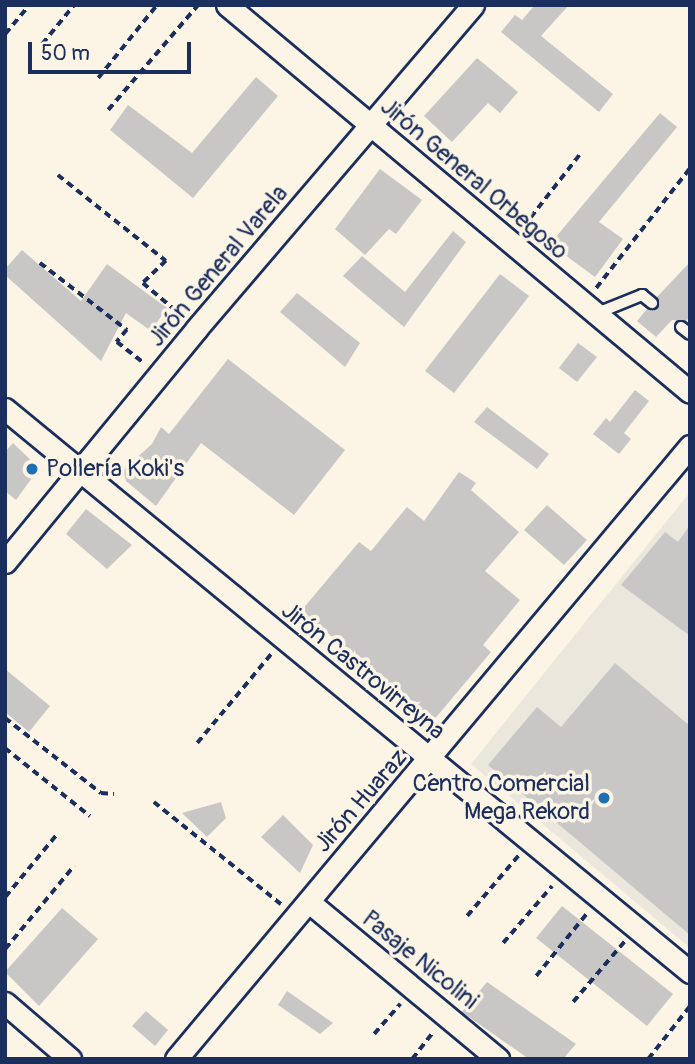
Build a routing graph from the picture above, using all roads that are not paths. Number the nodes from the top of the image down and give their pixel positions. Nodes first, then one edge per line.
1 (227, 5) edge
2 (473, 5) edge
3 (371, 128) junction
4 (652, 303) dead end
5 (589, 309) junction
6 (690, 392) edge
7 (5, 409) edge
8 (690, 446) edge
9 (81, 473) junction
10 (5, 562) edge
11 (430, 760) junction
12 (303, 909) junction
13 (690, 972) edge
14 (5, 1003) edge
15 (70, 1059) edge
16 (176, 1059) edge
17 (498, 1059) edge

1 - 3 street, Jirón General Orbegoso
2 - 3 street, Jirón General Varela
3 - 5 street, Jirón General Orbegoso
3 - 9 street, Jirón General Varela
4 - 5 lane
5 - 6 street, Jirón General Orbegoso
7 - 9 street, Jirón Castrovirreyna
8 - 11 street, Jirón Huaraz
9 - 10 street, Jirón General Varela
9 - 11 street, Jirón Castrovirreyna
11 - 12 street, Jirón Huaraz
11 - 13 street, Jirón Castrovirreyna
12 - 16 street, Jirón Huaraz
12 - 17 street, Pasaje Nicolini
14 - 15 street

